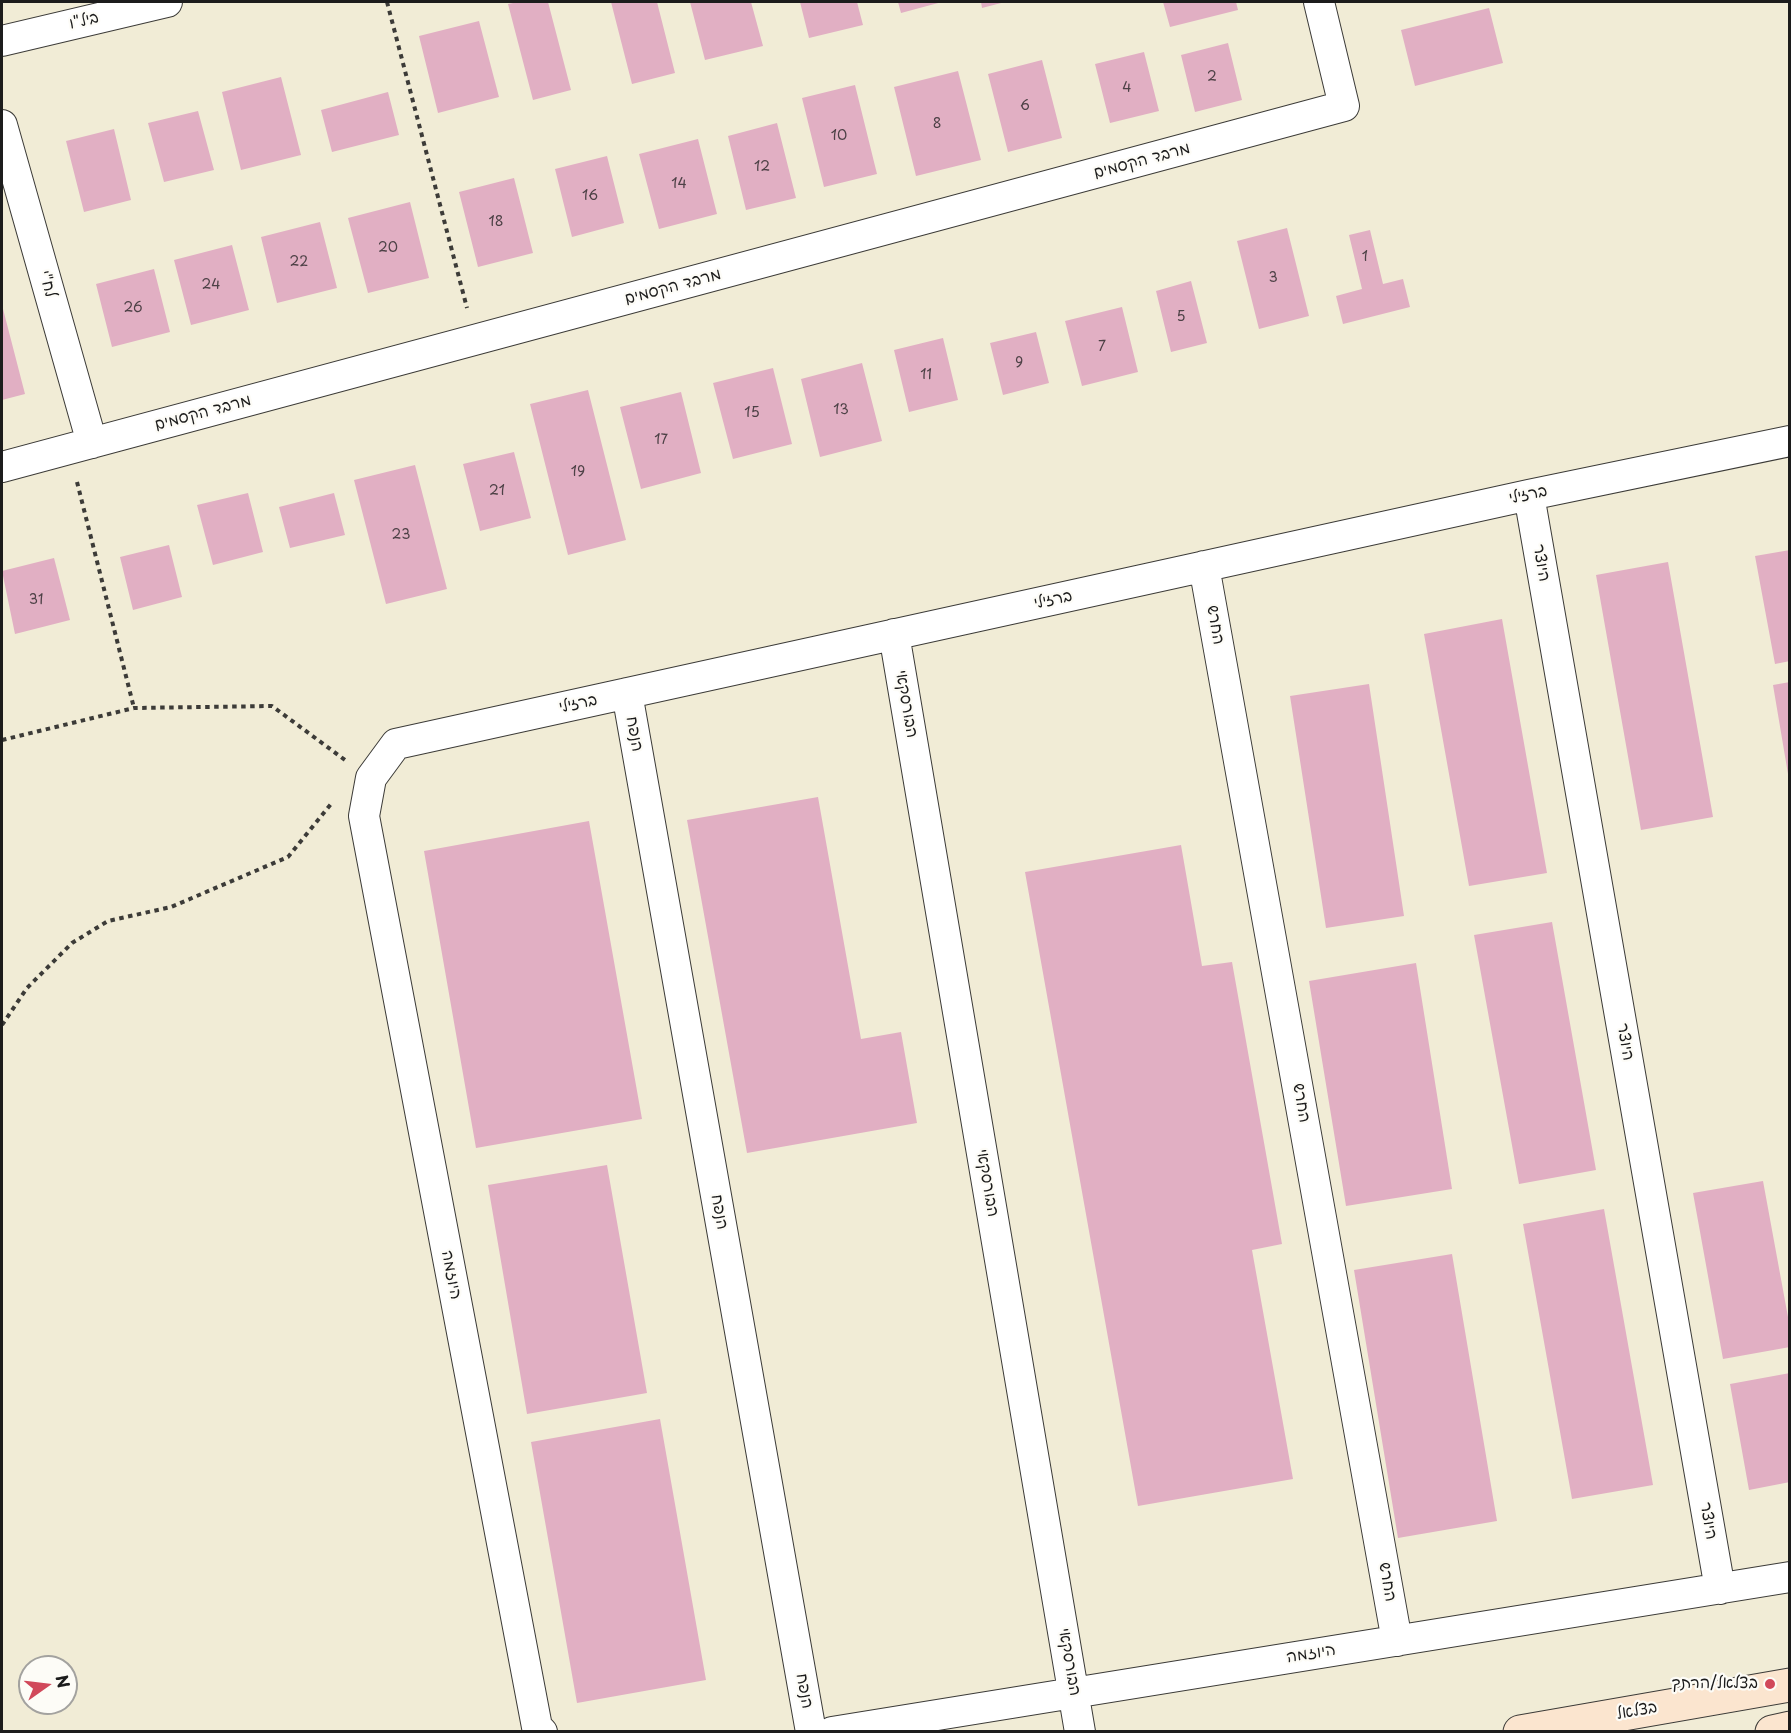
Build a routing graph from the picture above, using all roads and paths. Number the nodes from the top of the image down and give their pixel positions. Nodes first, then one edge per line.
1 (167, 2) edge
2 (387, 2) edge
3 (1319, 2) edge
4 (2, 41) edge
5 (2, 125) edge
6 (476, 340) junction
7 (1790, 441) edge
8 (81, 446) junction
9 (2, 467) edge
10 (1529, 495) junction
11 (1204, 566) junction
12 (894, 634) junction
13 (627, 693) junction
14 (134, 708) junction
15 (2, 740) edge
16 (365, 774) junction
17 (364, 816) joint
18 (2, 1024) edge
19 (1790, 1577) edge
20 (1720, 1589) junction
21 (1397, 1641) junction
22 (1790, 1685) edge
23 (1074, 1692) junction
24 (1790, 1728) edge
25 (542, 1731) edge
26 (811, 1731) edge
27 (832, 1731) edge
28 (1080, 1731) edge
29 (1520, 1731) edge
30 (1772, 1731) edge

1 - 4 street, ביל"ו
2 - 6 path
3 - 6 street, מרבד הקסמים
5 - 8 street, לח"י
6 - 8 street, מרבד הקסמים
7 - 10 street, ברזילי
8 - 9 street, מרבד הקסמים
8 - 14 path
10 - 11 street, ברזילי
10 - 20 street, היוצר
11 - 12 street, ברזילי
11 - 21 street, החרש
12 - 13 street, ברזילי
12 - 23 street, הבורסקאי
13 - 16 street, ברזילי
13 - 26 street, הנפח
14 - 15 path
14 - 16 path
16 - 17 street, ברזילי
16 - 18 path
17 - 25 street, היוזמה
19 - 20 street, היוזמה
20 - 21 street, היוזמה
21 - 23 street, היוזמה
22 - 29 street, בצלאל
23 - 27 street, היוזמה
23 - 28 street, הבורסקאי
24 - 30 street

